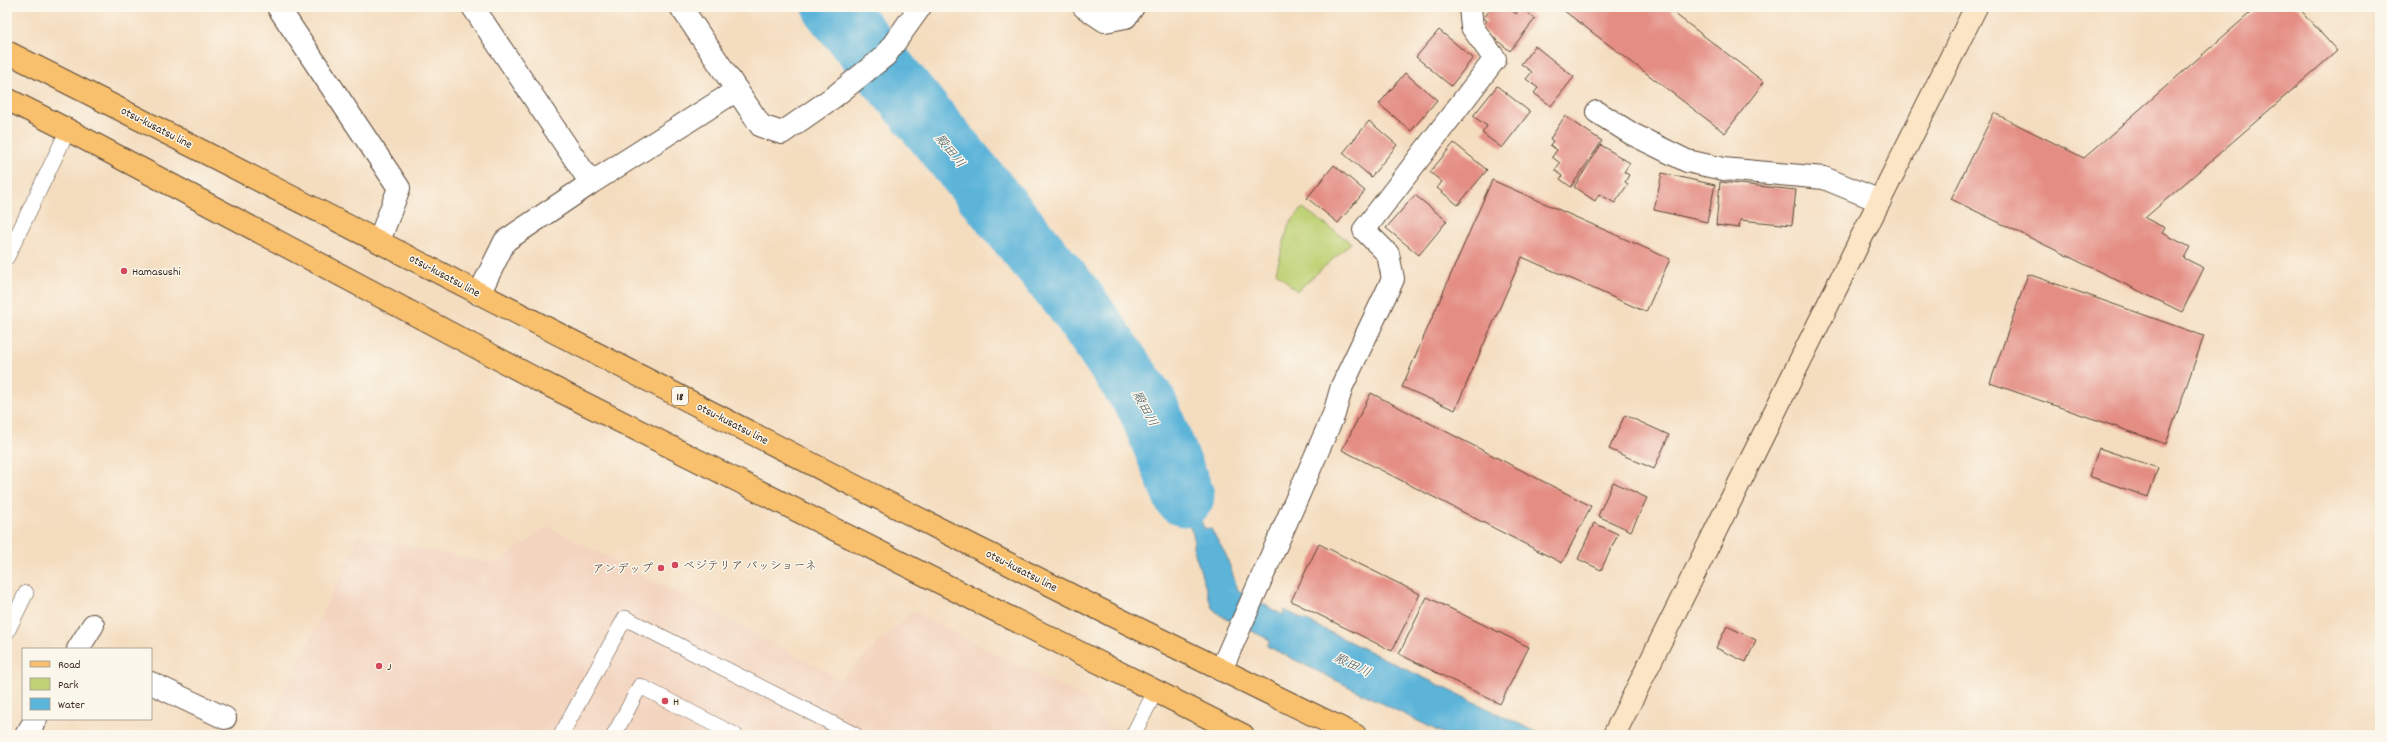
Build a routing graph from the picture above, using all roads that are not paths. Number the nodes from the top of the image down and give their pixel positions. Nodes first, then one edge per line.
1 (278, 7) edge
2 (473, 7) edge
3 (681, 7) edge
4 (920, 7) edge
5 (1084, 7) edge
6 (1133, 7) edge
7 (1470, 7) edge
8 (1976, 7) edge
9 (7, 52) edge
10 (737, 90) junction
11 (7, 99) edge
12 (1598, 112) dead end
13 (68, 130) junction
14 (591, 183) junction
15 (1880, 201) junction
16 (379, 240) junction
17 (7, 257) edge
18 (480, 294) junction
19 (26, 593) dead end
20 (93, 625) dead end
21 (7, 632) edge
22 (79, 648) edge
23 (1221, 670) junction
24 (152, 683) edge
25 (1155, 692) junction
26 (225, 718) dead end
27 (35, 720) edge
28 (26, 735) edge
29 (561, 735) edge
30 (614, 735) edge
31 (735, 735) edge
32 (855, 735) edge
33 (1133, 735) edge
34 (1243, 735) edge
35 (1355, 735) edge
36 (1614, 735) edge

1 - 16 street
2 - 14 street
3 - 10 street
4 - 10 street
5 - 6 street
7 - 23 street
8 - 15 street
9 - 16 main road, otsu-kusatsu line / 18
10 - 14 street
11 - 13 main road
12 - 15 street
13 - 17 lane
13 - 25 main road
14 - 18 street
15 - 36 street
16 - 18 main road, otsu-kusatsu line / 18
18 - 23 main road, otsu-kusatsu line / 18
19 - 21 lane
20 - 22 street
23 - 35 main road, otsu-kusatsu line / 18
24 - 26 street
25 - 33 lane
25 - 34 main road
27 - 28 street
29 - 32 lane
30 - 31 lane

